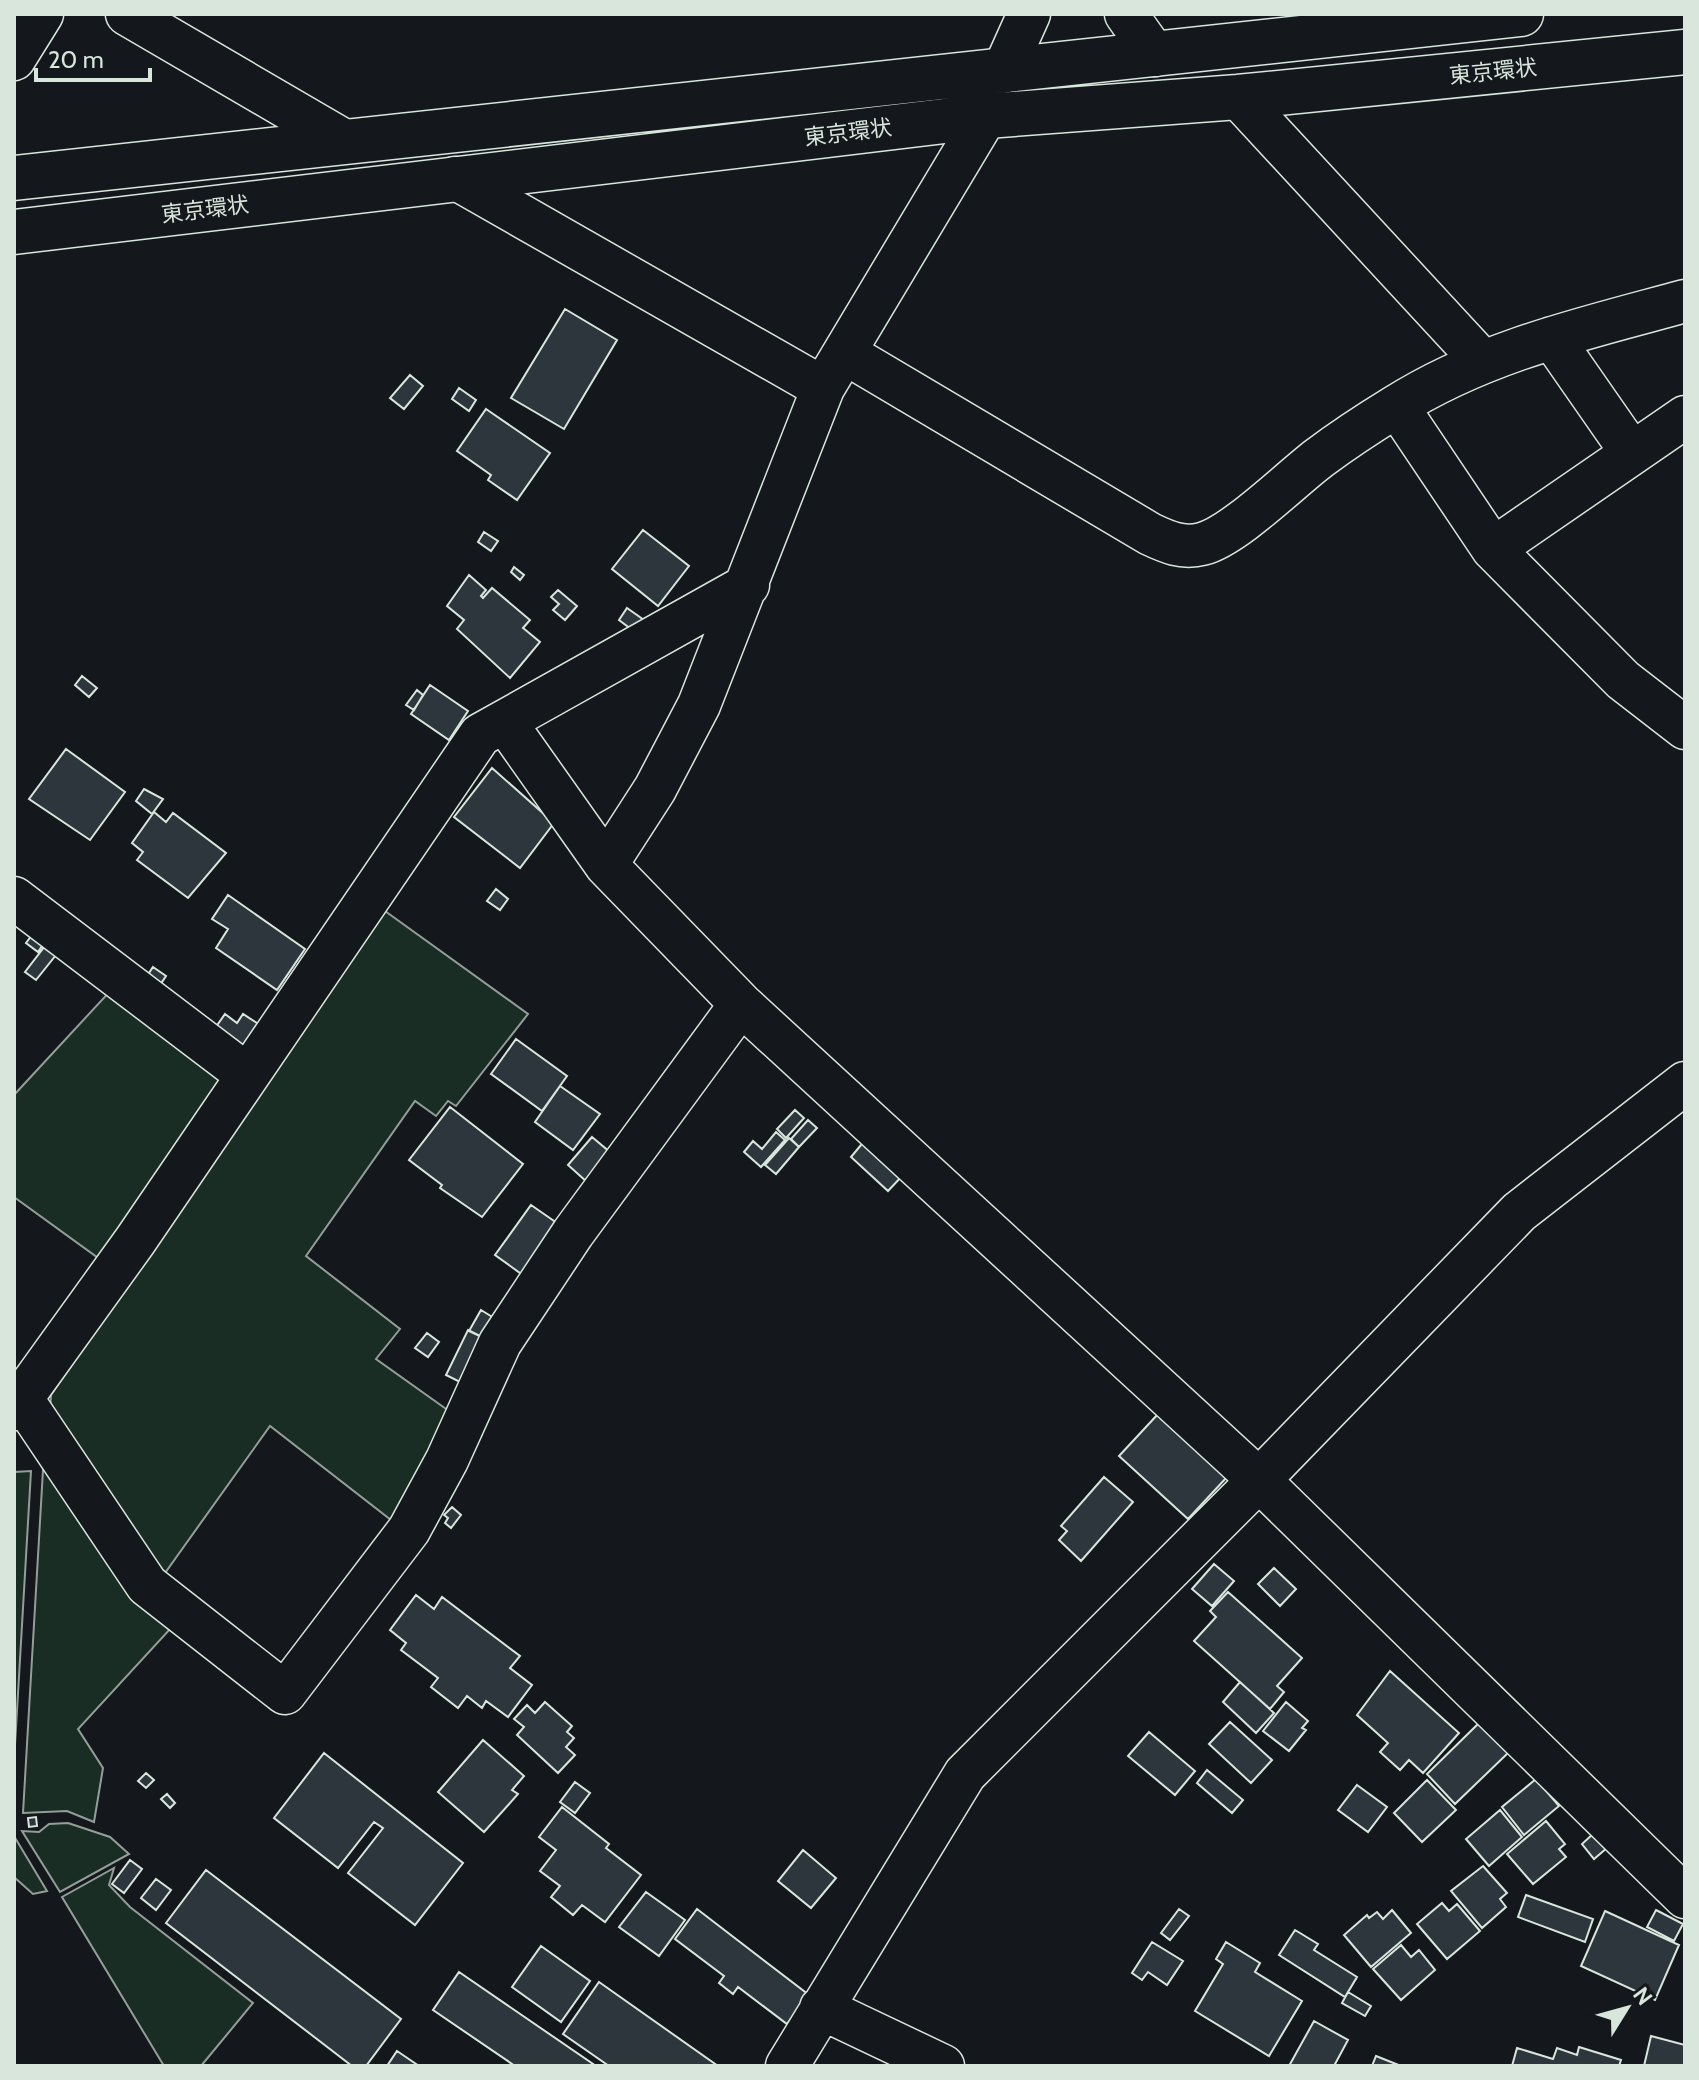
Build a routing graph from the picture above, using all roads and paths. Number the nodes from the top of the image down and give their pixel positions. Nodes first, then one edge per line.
1 (42, 14) edge
2 (127, 14) edge
3 (1029, 14) edge
4 (1126, 14) edge
5 (1521, 14) edge
6 (1685, 52) edge
7 (1155, 55) junction
8 (14, 59) edge
9 (1003, 72) junction
10 (1238, 97) junction
11 (986, 116) junction
12 (346, 142) junction
13 (14, 178) edge
14 (455, 178) junction
15 (14, 232) edge
16 (1685, 301) edge
17 (1552, 338) junction
18 (845, 353) junction
19 (1483, 362) junction
20 (823, 388) junction
21 (1397, 406) junction
22 (1685, 417) edge
23 (1632, 453) junction
24 (1493, 549) junction
25 (748, 585) junction
26 (505, 722) junction
27 (1685, 728) edge
28 (606, 865) junction
29 (14, 898) edge
30 (741, 1004) junction
31 (246, 1074) junction
32 (1685, 1083) edge
33 (18, 1404) edge
34 (1259, 1480) junction
35 (1685, 1897) edge
36 (821, 2008) junction
37 (787, 2066) edge
38 (943, 2066) edge

1 - 8 street
2 - 12 street
3 - 9 street
4 - 7 street
5 - 7 highway, 東京環状
6 - 10 highway, 東京環状
7 - 9 highway, 東京環状
9 - 12 highway, 東京環状
10 - 11 highway, 東京環状
10 - 19 street
11 - 14 highway, 東京環状
11 - 18 street
12 - 13 highway, 東京環状
14 - 15 highway, 東京環状
14 - 20 street
16 - 17 street
17 - 19 street
17 - 23 street
18 - 20 street
18 - 21 street
19 - 21 street
20 - 25 street
21 - 24 street
22 - 23 street
23 - 24 street
24 - 27 street
25 - 26 street
25 - 28 street
26 - 28 street
26 - 31 street
28 - 30 street
29 - 31 street
30 - 33 street
30 - 34 street
31 - 33 street
32 - 34 street
34 - 35 street
34 - 36 street
36 - 37 street
36 - 38 street

